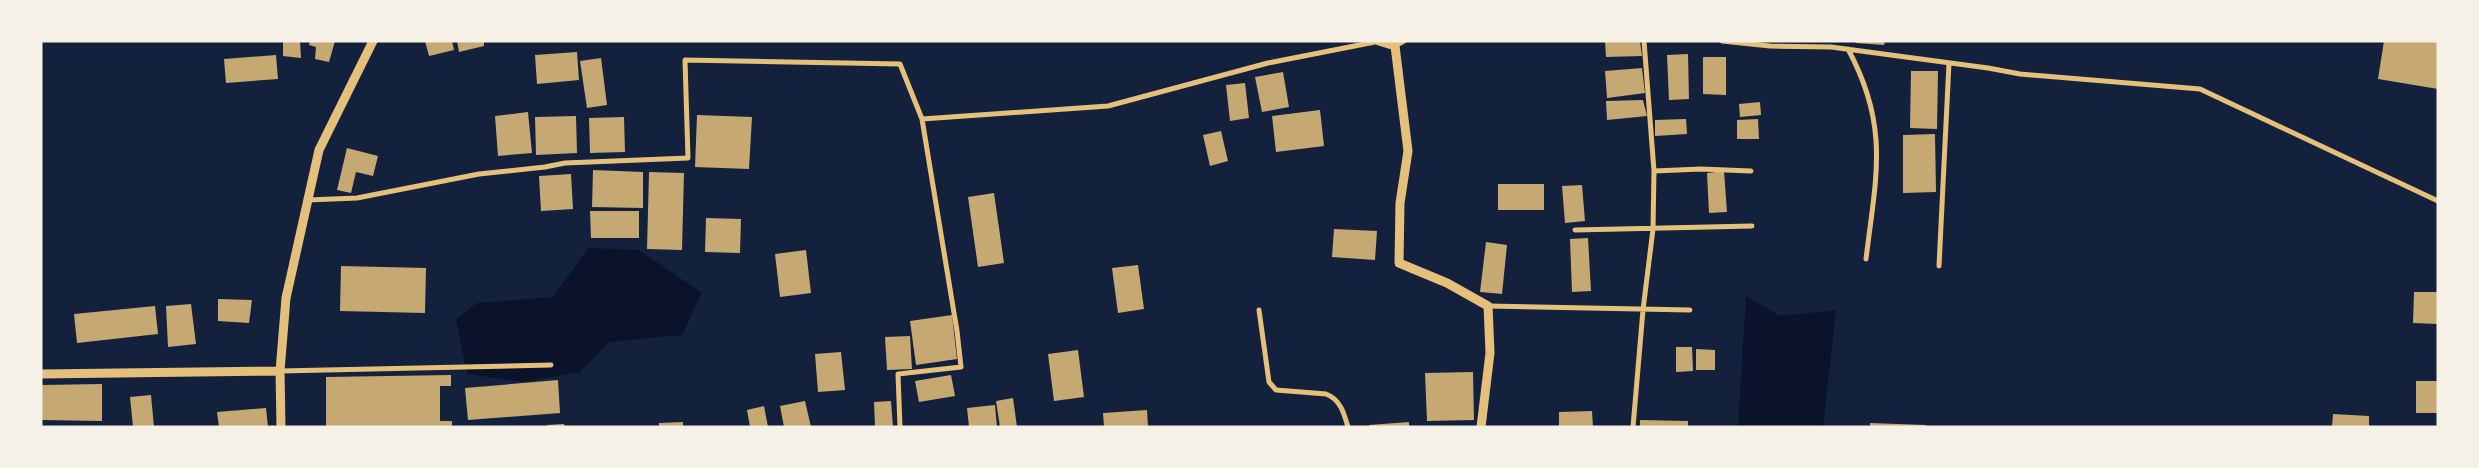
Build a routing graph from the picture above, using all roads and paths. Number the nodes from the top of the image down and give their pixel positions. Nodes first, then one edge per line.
1 (373, 41) edge
2 (1380, 41) edge
3 (1404, 41) edge
4 (1644, 41) edge
5 (1722, 41) edge
6 (1395, 46) junction
7 (1848, 49) junction
8 (1949, 63) junction
9 (922, 118) junction
10 (1654, 171) junction
11 (1752, 172) dead end
12 (308, 200) junction
13 (2438, 201) edge
14 (1752, 226) dead end
15 (1653, 229) junction
16 (1575, 230) dead end
17 (1866, 259) dead end
18 (1939, 266) dead end
19 (1488, 306) junction
20 (1259, 310) dead end
21 (1642, 310) junction
22 (1690, 310) dead end
23 (551, 365) dead end
24 (280, 371) junction
25 (41, 374) edge
26 (281, 427) edge
27 (900, 427) edge
28 (1348, 427) edge
29 (1481, 427) edge
30 (1633, 427) edge

1 - 12 street
2 - 6 street
2 - 9 street
3 - 6 street
4 - 10 street
5 - 7 street
6 - 19 street
7 - 8 street
7 - 17 street
8 - 13 street
8 - 18 street
9 - 12 street
9 - 27 street
10 - 11 street
10 - 15 street
12 - 24 street
14 - 15 street
15 - 16 street
15 - 21 street
19 - 21 street
19 - 29 street
20 - 28 street
21 - 22 street
21 - 30 street
23 - 24 street
24 - 25 street
24 - 26 street

